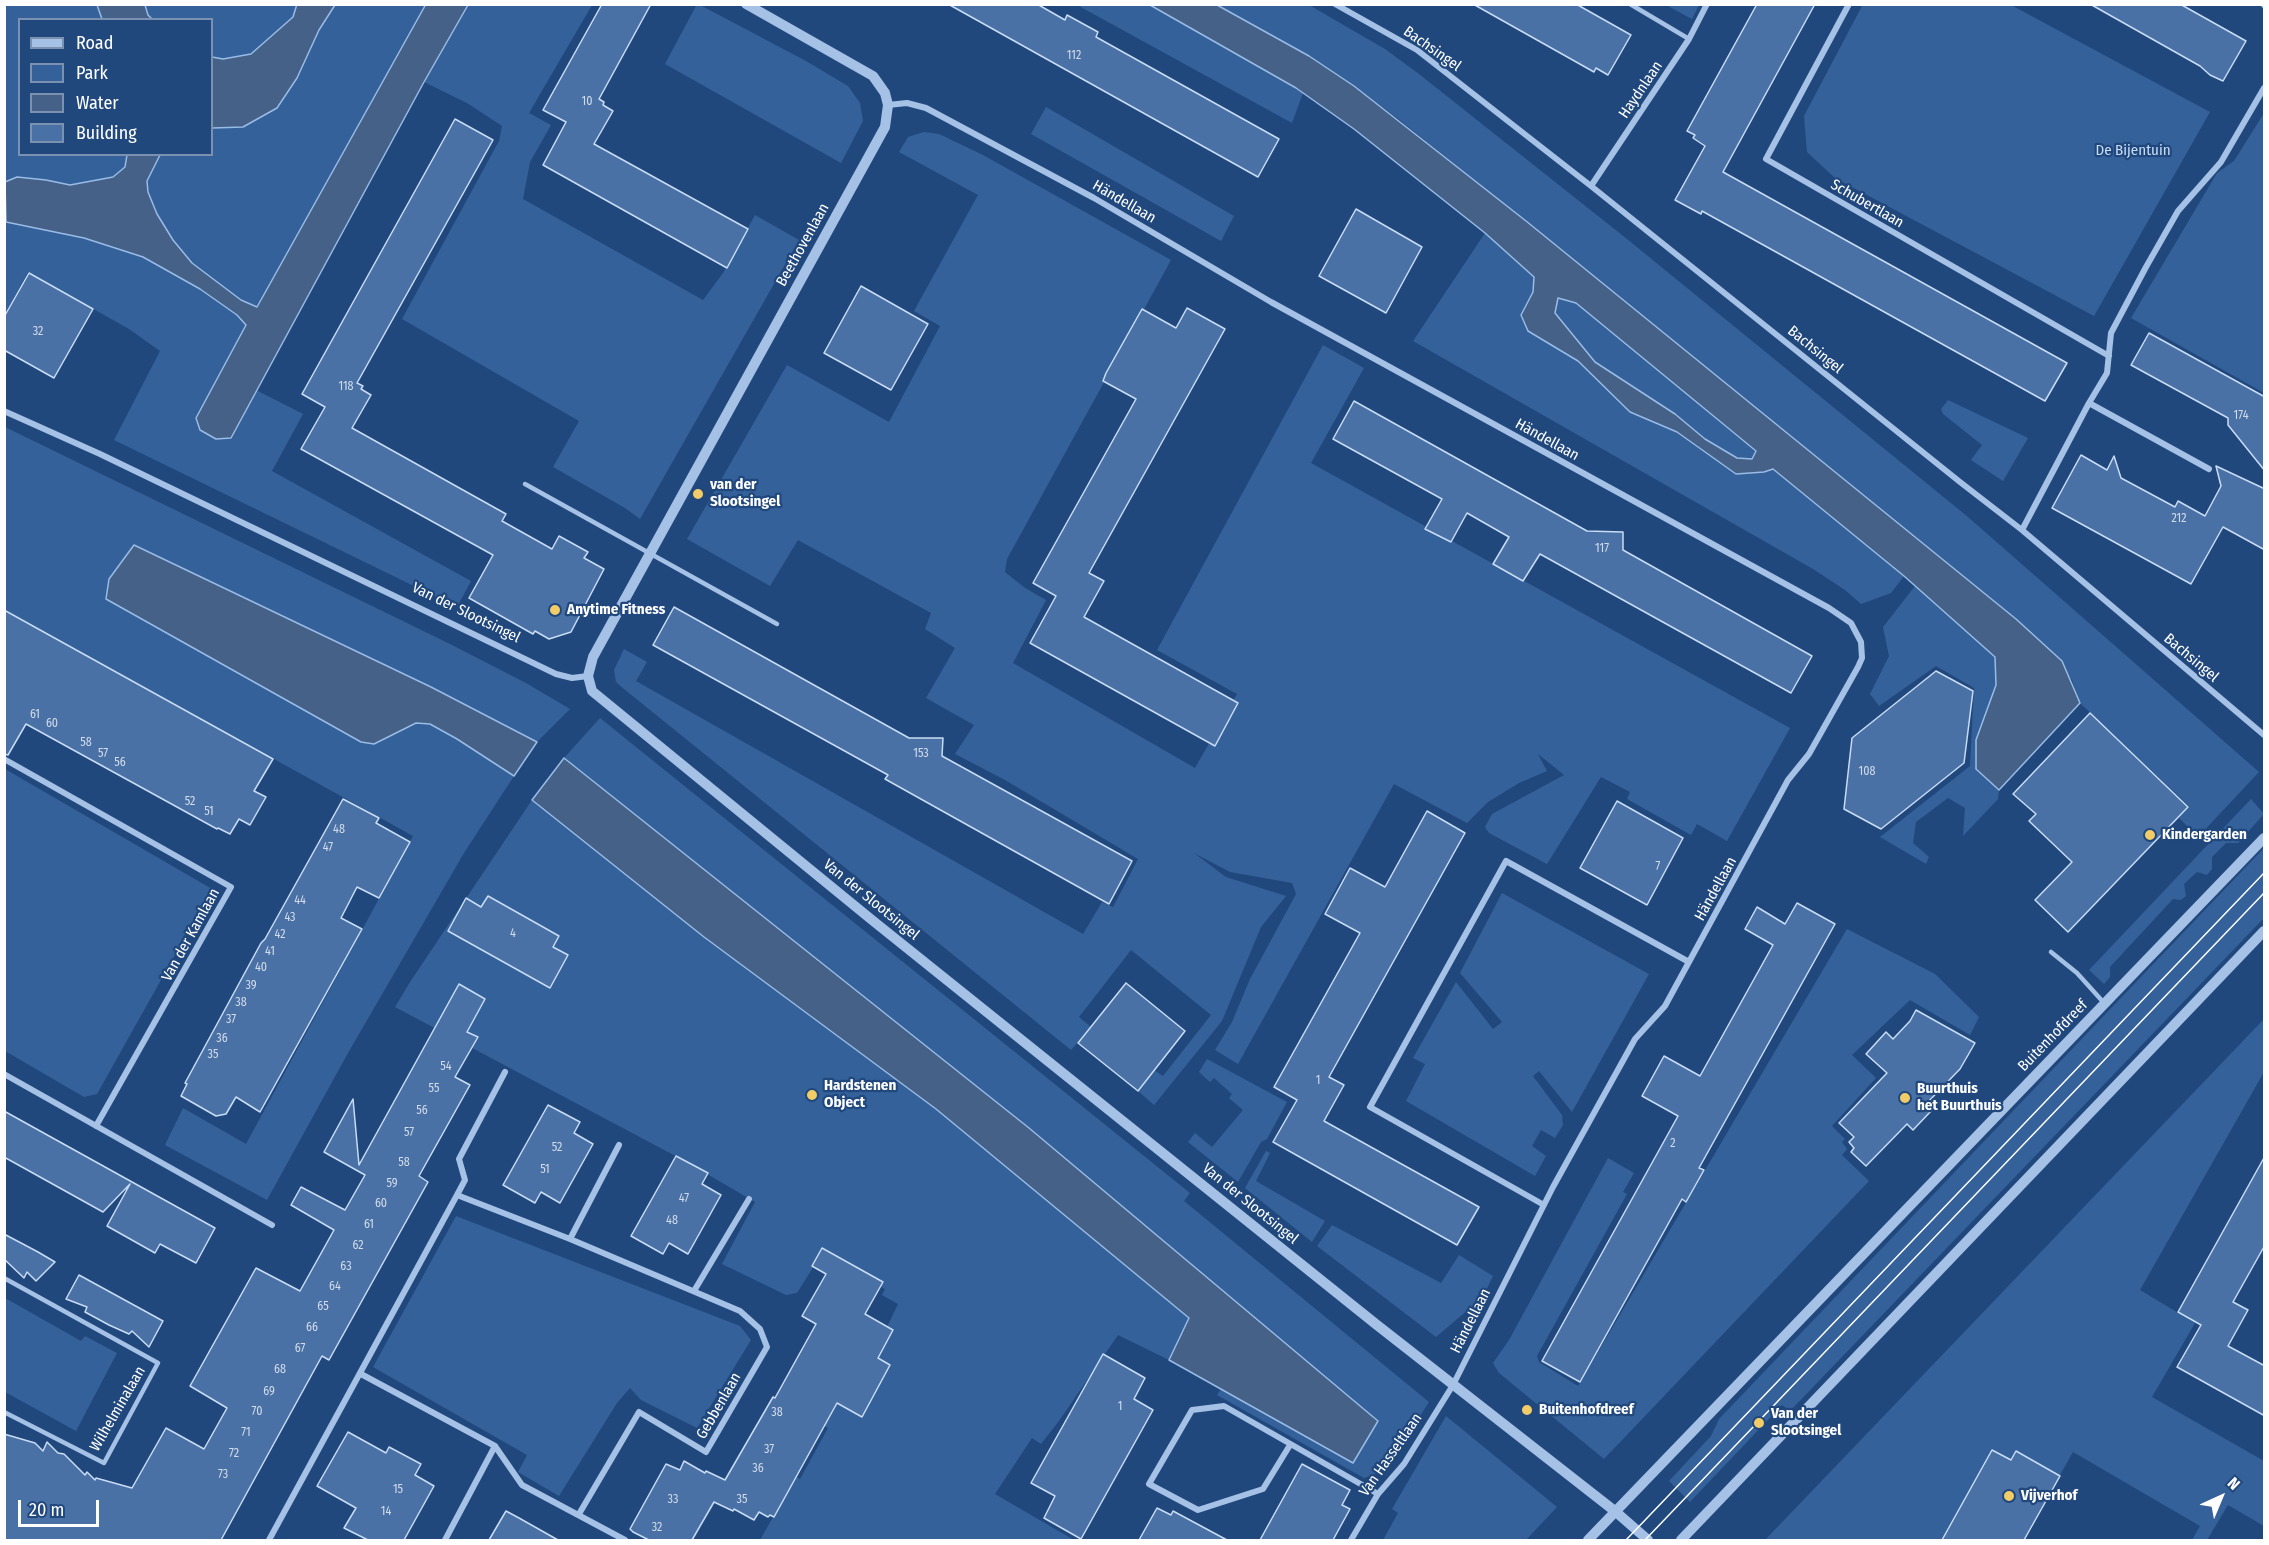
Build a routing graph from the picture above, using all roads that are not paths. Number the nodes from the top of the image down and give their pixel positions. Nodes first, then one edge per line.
1 (746, 4) edge
2 (1335, 4) edge
3 (1630, 4) edge
4 (1707, 4) edge
5 (1849, 4) edge
6 (1689, 39) junction
7 (2265, 88) edge
8 (888, 105) junction
9 (1591, 186) junction
10 (2109, 356) junction
11 (2089, 403) junction
12 (4, 411) edge
13 (2209, 469) dead end
14 (525, 484) dead end
15 (2022, 530) junction
16 (650, 553) junction
17 (777, 624) dead end
18 (588, 676) junction
19 (2265, 735) edge
20 (4, 759) edge
21 (2265, 838) edge
22 (2265, 931) edge
23 (2051, 952) dead end
24 (1689, 962) junction
25 (2105, 1004) junction
26 (505, 1072) dead end
27 (4, 1074) edge
28 (96, 1126) junction
29 (620, 1145) dead end
30 (458, 1195) junction
31 (749, 1199) dead end
32 (1544, 1205) junction
33 (272, 1225) dead end
34 (570, 1239) junction
35 (4, 1278) edge
36 (694, 1292) junction
37 (361, 1374) junction
38 (1452, 1385) junction
39 (4, 1412) edge
40 (1290, 1445) junction
41 (495, 1446) junction
42 (1378, 1494) junction
43 (1616, 1512) junction
44 (579, 1515) junction
45 (269, 1540) edge
46 (445, 1540) edge
47 (625, 1540) edge
48 (1351, 1540) edge
49 (1588, 1540) edge
50 (1648, 1540) edge
51 (1681, 1540) edge

1 - 8 street
2 - 9 street, Bachsingel
3 - 6 lane
4 - 6 street, Haydnlaan
5 - 10 street, Schubertlaan
6 - 9 street, Haydnlaan
7 - 10 street
8 - 16 street, Beethovenlaan
8 - 24 street, Händellaan
9 - 15 street, Bachsingel
10 - 11 street
11 - 13 street
11 - 15 street
12 - 18 street, Van der Slootsingel
14 - 16 lane
15 - 19 street, Bachsingel
16 - 17 lane
16 - 18 street, Beethovenlaan
18 - 38 street, Van der Slootsingel
20 - 28 street, Van der Kamlaan
21 - 25 street, Buitenhofdreef
22 - 51 street
23 - 25 lane
24 - 32 street, Händellaan
24 - 32 street
25 - 43 street, Buitenhofdreef
26 - 30 street
27 - 28 street
28 - 33 street
29 - 34 street
30 - 34 street, Gebbenlaan
30 - 37 street
31 - 36 street
32 - 38 street, Händellaan
34 - 36 street, Gebbenlaan
35 - 39 lane, Wilhelminalaan
36 - 44 street, Gebbenlaan
37 - 41 street
37 - 45 street
38 - 42 street, Van Hasseltlaan
38 - 43 street, Van der Slootsingel
40 - 40 street
40 - 42 street
41 - 44 street
41 - 46 street
42 - 48 street, Van Hasseltlaan
43 - 49 street, Buitenhofdreef
43 - 50 street, Van der Slootsingel
44 - 47 street

